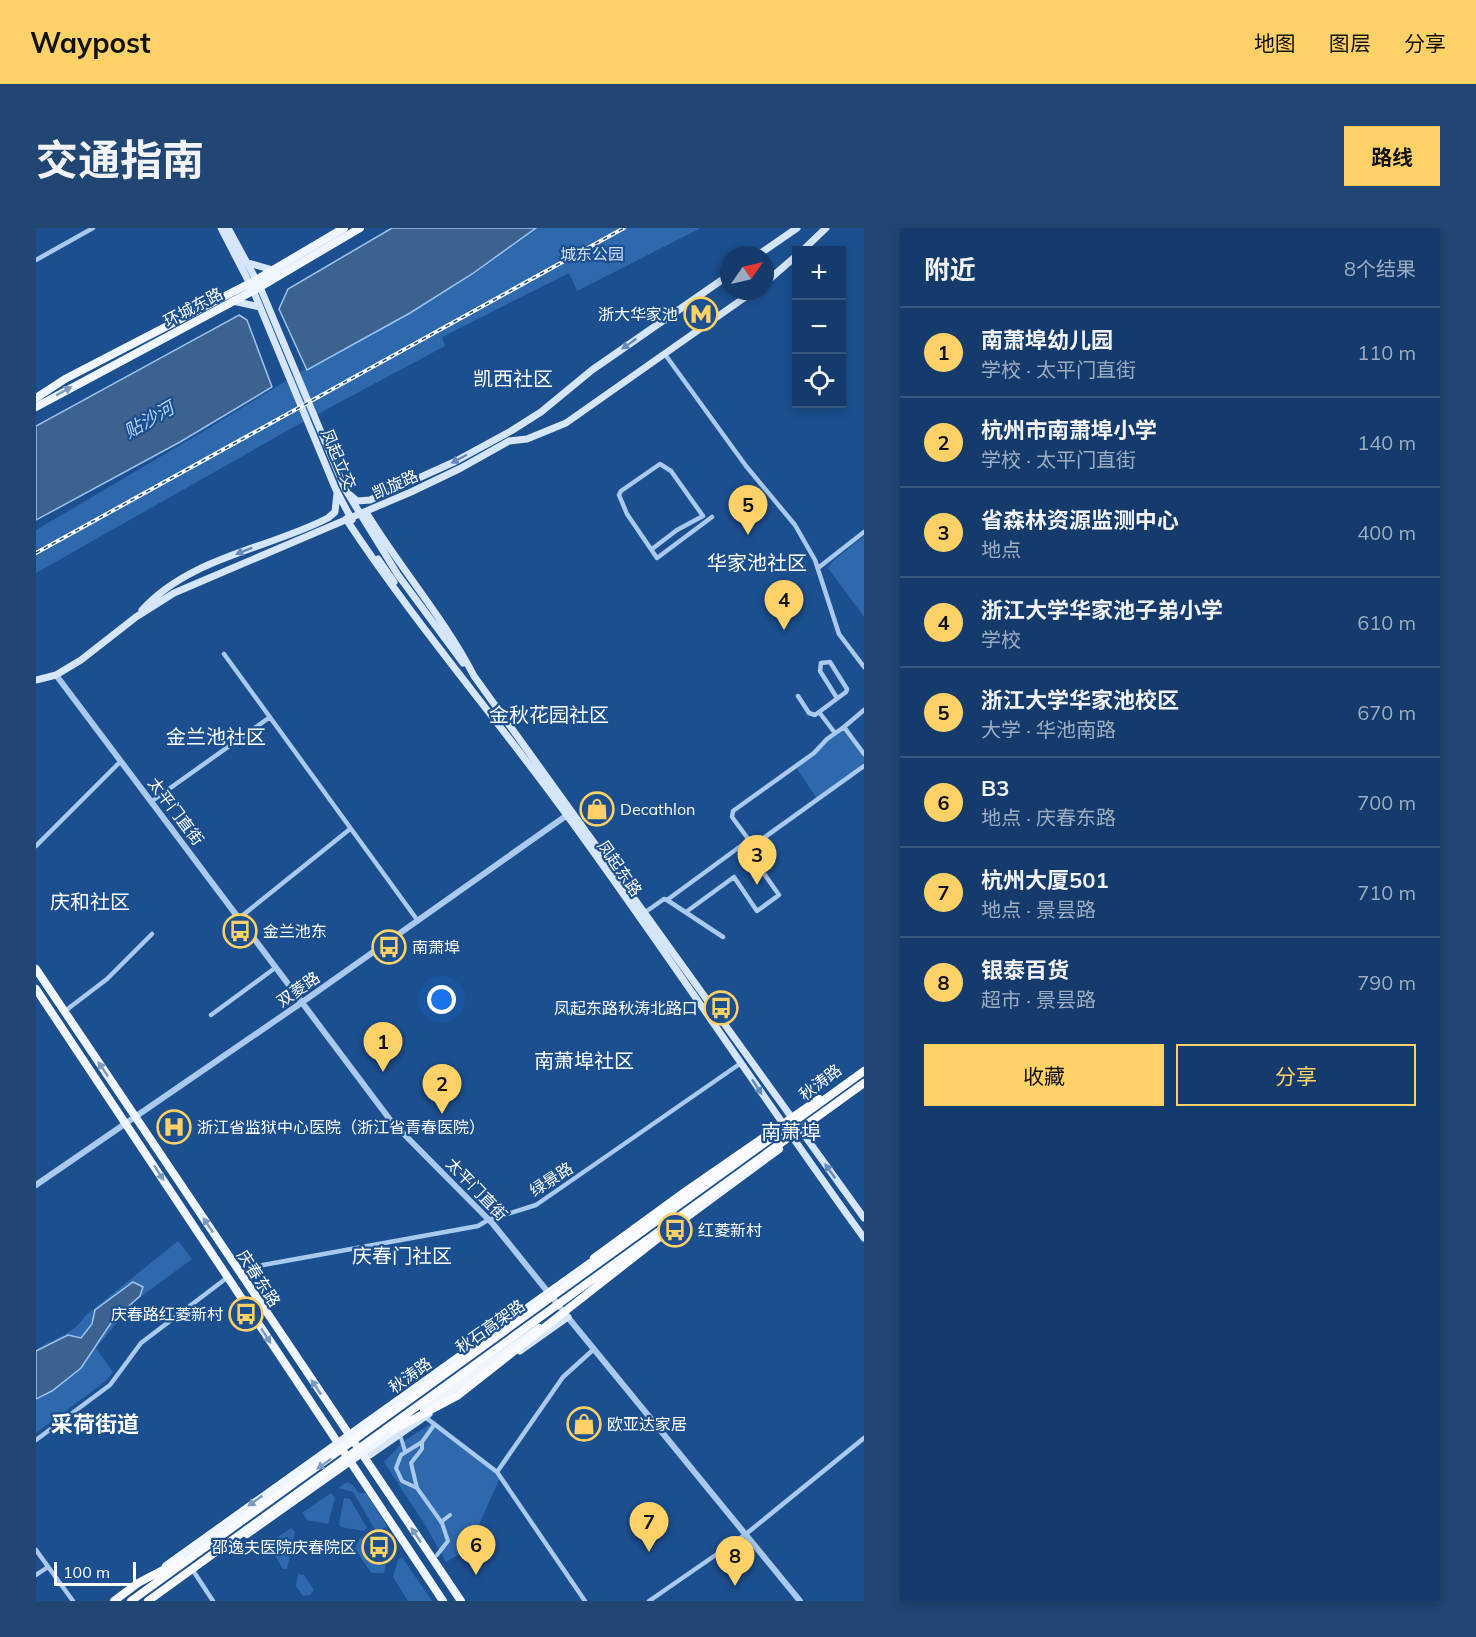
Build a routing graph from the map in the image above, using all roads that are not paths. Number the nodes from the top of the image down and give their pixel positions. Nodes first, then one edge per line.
1 (93, 228) edge
2 (221, 228) edge
3 (228, 228) edge
4 (344, 228) edge
5 (360, 228) edge
6 (797, 228) edge
7 (826, 228) edge
8 (771, 246) edge
9 (806, 246) edge
10 (792, 259) edge
11 (36, 260) edge
12 (248, 263) junction
13 (273, 270) junction
14 (774, 275) edge
15 (720, 281) edge
16 (255, 285) junction
17 (741, 300) edge
18 (233, 301) junction
19 (260, 307) junction
20 (664, 353) junction
21 (91, 372) junction
22 (36, 398) edge
23 (36, 407) edge
24 (340, 490) junction
25 (366, 512) junction
26 (712, 517) dead end
27 (346, 519) junction
28 (864, 532) edge
29 (651, 549) junction
30 (818, 568) junction
31 (136, 617) junction
32 (450, 652) junction
33 (224, 654) dead end
34 (864, 667) edge
35 (56, 675) junction
36 (474, 676) junction
37 (36, 680) edge
38 (798, 696) dead end
39 (837, 698) junction
40 (488, 710) junction
41 (864, 710) edge
42 (819, 712) junction
43 (270, 717) junction
44 (844, 727) junction
45 (836, 733) junction
46 (864, 754) edge
47 (121, 761) junction
48 (864, 766) edge
49 (152, 801) junction
50 (570, 813) junction
51 (350, 829) junction
52 (749, 840) junction
53 (36, 846) edge
54 (751, 855) dead end
55 (668, 900) junction
56 (686, 912) junction
57 (644, 913) junction
58 (238, 919) junction
59 (418, 921) junction
60 (152, 934) dead end
61 (723, 937) dead end
62 (275, 968) junction
63 (36, 969) edge
64 (36, 989) edge
65 (301, 1003) junction
66 (64, 1011) junction
67 (211, 1015) dead end
68 (741, 1063) junction
69 (864, 1070) edge
70 (864, 1085) edge
71 (136, 1117) junction
72 (793, 1119) junction
73 (127, 1124) junction
74 (783, 1127) junction
75 (802, 1132) junction
76 (792, 1139) junction
77 (36, 1185) edge
78 (715, 1192) junction
79 (864, 1218) edge
80 (488, 1220) junction
81 (864, 1238) edge
82 (241, 1274) junction
83 (572, 1275) junction
84 (228, 1277) junction
85 (548, 1293) junction
86 (562, 1310) junction
87 (568, 1317) junction
88 (594, 1349) junction
89 (424, 1418) junction
90 (434, 1425) junction
91 (393, 1430) junction
92 (348, 1436) junction
93 (400, 1438) dead end
94 (864, 1438) edge
95 (36, 1440) edge
96 (422, 1442) junction
97 (337, 1443) junction
98 (405, 1451) junction
99 (360, 1454) junction
100 (349, 1461) junction
101 (497, 1472) junction
102 (417, 1488) junction
103 (450, 1515) dead end
104 (441, 1522) junction
105 (746, 1534) junction
106 (209, 1545) junction
107 (36, 1550) edge
108 (437, 1555) dead end
109 (48, 1567) junction
110 (194, 1572) junction
111 (36, 1575) edge
112 (73, 1601) edge
113 (114, 1601) edge
114 (119, 1601) edge
115 (131, 1601) edge
116 (148, 1601) edge
117 (153, 1601) edge
118 (213, 1601) edge
119 (443, 1601) edge
120 (461, 1601) edge
121 (585, 1601) edge
122 (650, 1601) edge
123 (800, 1601) edge

1 - 11 street
2 - 16 main road, 凤起立交
3 - 12 main road, 凤起立交
4 - 13 main road, 环城东路
5 - 16 main road, 环城东路
6 - 8 main road
7 - 9 main road
10 - 14 main road
12 - 13 main road
12 - 16 main road, 凤起立交
13 - 16 main road, 环城东路
15 -> 24 main road
16 - 18 main road, 环城东路
16 - 19 main road, 凤起立交
16 - 21 main road, 环城东路
16 - 24 main road, 凤起立交
17 - 20 main road, 凯旋路
18 - 19 main road
18 - 21 main road, 环城东路
19 - 24 main road, 凤起立交
20 - 25 main road, 凯旋路
20 - 30 street
21 - 22 main road, 环城东路
23 -> 21 main road, 环城东路
24 -> 31 main road
24 - 32 main road, 凤起立交
25 - 27 main road, 凯旋路
25 - 36 main road, 凤起东路
26 - 29 street
27 - 31 main road, 凯旋路
27 - 40 main road, 凤起东路
28 - 30 street
29 - 29 street
30 - 34 street
31 - 35 main road, 凯旋路
32 - 36 main road, 凤起立交
32 - 40 main road, 凤起立交
33 - 43 street
35 - 37 main road, 凯旋路
35 - 47 street, 太平门直街
36 - 50 main road, 凤起东路
38 - 42 street
39 - 39 street
39 - 42 street
40 - 50 main road, 凤起东路
41 - 44 street
42 - 45 street
43 - 49 street
43 - 51 street
44 - 45 street
44 - 46 street
45 - 52 street
47 - 49 street, 太平门直街
47 - 53 street
48 - 52 street
49 - 58 street, 太平门直街
50 - 57 main road, 凤起东路
50 - 59 street, 双菱路
50 - 68 main road, 凤起东路
51 - 58 street
51 - 59 street
52 - 55 street
54 - 56 street
55 - 56 street
55 - 57 street
56 - 61 street
57 - 72 main road, 凤起东路
58 - 62 street, 太平门直街
59 - 65 street, 双菱路
60 - 66 street
62 - 65 street, 太平门直街
62 - 67 street
63 - 66 main road, 庆春东路
64 - 73 main road, 庆春东路
65 - 71 street, 双菱路
65 - 80 street, 太平门直街
71 -> 66 main road, 庆春东路
68 -> 74 main road, 凤起东路
68 - 80 street, 绿景路
69 - 72 main road, 秋涛路
69 - 83 highway
69 -> 106 highway, 秋石高架路
70 - 75 main road, 秋涛路
70 - 78 highway, 秋石高架路
71 - 73 street, 双菱路
82 -> 71 main road, 庆春东路
72 - 74 main road, 秋涛路
72 - 75 main road, 凤起东路
73 - 77 street, 双菱路
73 -> 84 main road, 庆春东路
74 - 76 main road, 凤起东路
74 - 83 main road, 秋涛路
75 - 76 main road, 秋涛路
79 -> 75 main road, 凤起东路
76 - 81 main road, 凤起东路
76 - 86 main road, 秋涛路
78 - 91 highway
78 - 116 highway, 秋石高架路
80 - 82 street, 绿景路
80 - 85 street, 太平门直街
92 -> 82 main road, 庆春东路
83 - 85 main road, 秋涛路
84 - 95 street
84 -> 97 main road, 庆春东路
85 - 86 street, 太平门直街
85 - 92 main road, 秋涛路
86 - 87 street, 太平门直街
86 - 91 main road, 秋涛路
87 - 88 street, 太平门直街
87 - 89 main road
88 - 101 street
88 - 105 street, 太平门直街
89 - 90 street
89 - 99 main road
90 - 96 street
90 - 101 street
91 - 99 main road, 秋涛路
92 - 97 main road, 秋涛路
92 - 99 main road, 庆春东路
93 - 98 street
94 - 105 street
96 - 98 street
96 - 102 street
97 - 100 main road, 庆春东路
97 -> 114 main road, 秋涛路
98 - 102 street
99 - 100 main road, 秋涛路
120 -> 99 main road, 庆春东路
100 - 110 main road, 秋涛路
100 - 119 main road, 庆春东路
101 - 121 street
102 - 104 street
103 - 104 street
104 - 108 street
105 - 122 street
105 - 123 street, 太平门直街
106 - 113 highway
106 - 115 highway, 秋石高架路
107 - 109 street
109 - 111 street
109 - 112 street
110 - 117 main road, 秋涛路
110 - 118 street

